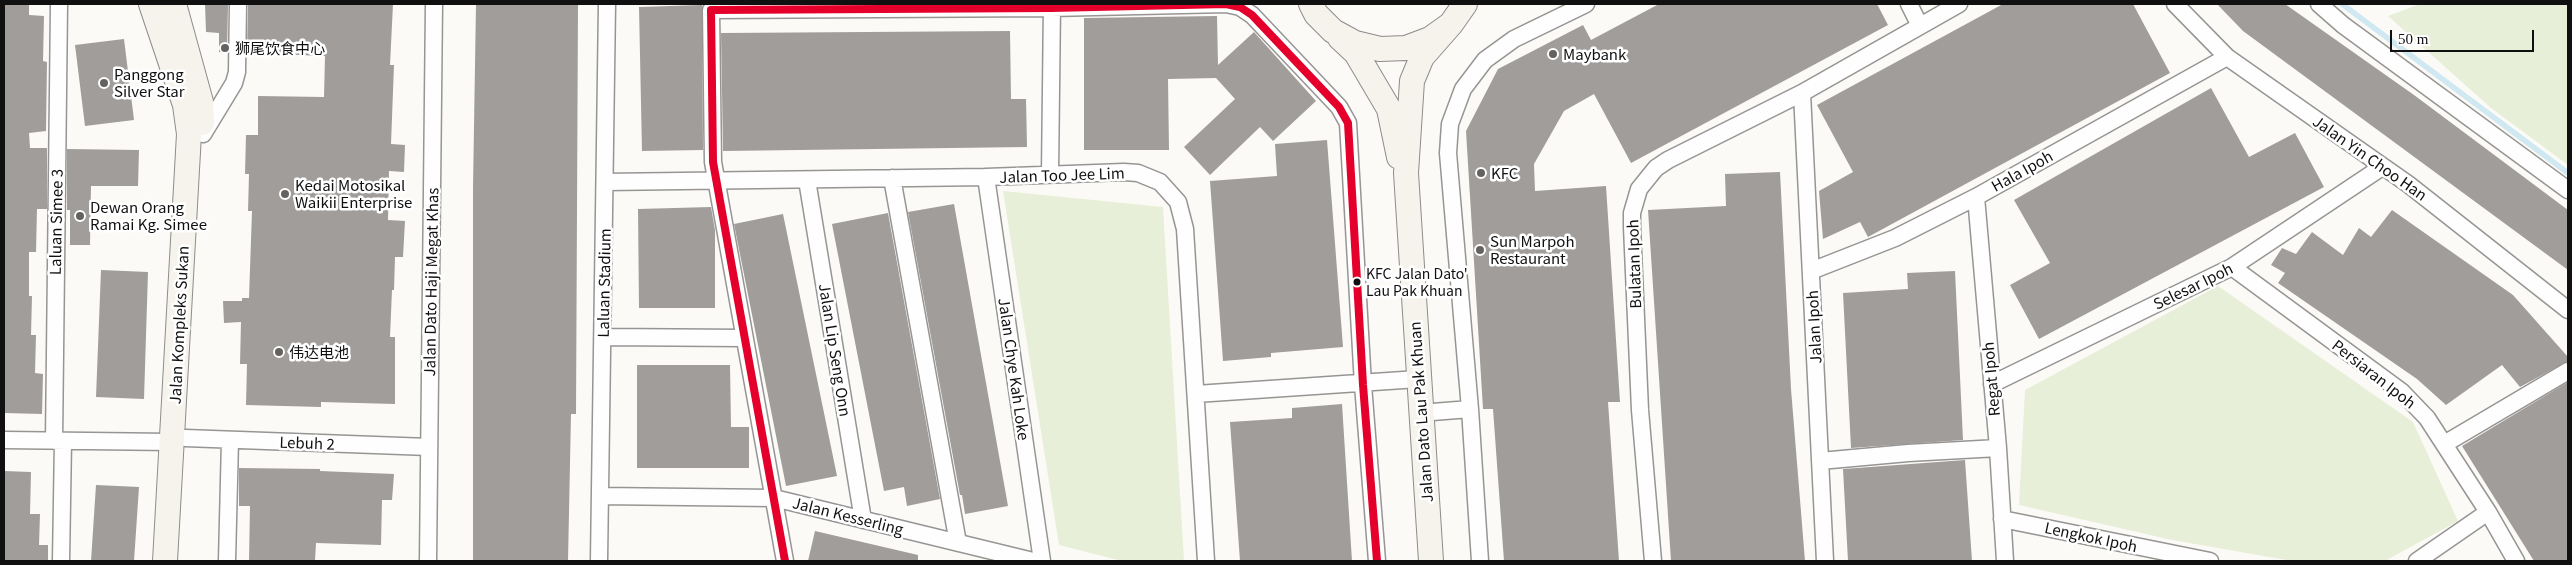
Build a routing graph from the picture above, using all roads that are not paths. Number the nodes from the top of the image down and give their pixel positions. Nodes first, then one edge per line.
1 (59, 4) edge
2 (151, 4) edge
3 (174, 4) edge
4 (238, 4) edge
5 (434, 4) edge
6 (607, 4) edge
7 (1586, 4) edge
8 (1909, 4) edge
9 (1959, 4) edge
10 (2175, 4) edge
11 (2319, 4) edge
12 (1051, 6) edge
13 (711, 7) edge
14 (1310, 7) edge
15 (1462, 9) edge
16 (1920, 26) junction
17 (1333, 31) junction
18 (2227, 57) junction
19 (1802, 93) junction
20 (203, 134) junction
21 (2382, 167) junction
22 (1406, 173) junction
23 (1050, 174) junction
24 (986, 177) junction
25 (892, 178) junction
26 (807, 180) junction
27 (605, 182) junction
28 (718, 182) junction
29 (2568, 190) edge
30 (1976, 197) junction
31 (2232, 268) junction
32 (1811, 271) junction
33 (2568, 310) edge
34 (604, 337) junction
35 (744, 338) junction
36 (2568, 371) edge
37 (1418, 380) junction
38 (1992, 384) junction
39 (1363, 385) junction
40 (1196, 394) junction
41 (1470, 409) junction
42 (1420, 413) junction
43 (4, 440) edge
44 (178, 440) junction
45 (230, 440) junction
46 (58, 441) junction
47 (2446, 443) junction
48 (429, 447) junction
49 (1998, 448) junction
50 (1820, 461) junction
51 (600, 496) junction
52 (774, 498) junction
53 (2488, 512) junction
54 (2002, 519) junction
55 (863, 520) junction
56 (958, 543) junction
57 (61, 561) edge
58 (165, 561) edge
59 (178, 561) edge
60 (227, 561) edge
61 (428, 561) edge
62 (599, 561) edge
63 (785, 561) edge
64 (1033, 561) edge
65 (1042, 561) edge
66 (1206, 561) edge
67 (1378, 561) edge
68 (1431, 561) edge
69 (1480, 561) edge
70 (1653, 561) edge
71 (1825, 561) edge
72 (2005, 561) edge
73 (2210, 561) edge
74 (2417, 561) edge
75 (2516, 561) edge

1 - 46 street, Laluan Simee 3
2 - 44 main road, Jalan Kompleks Sukan
3 - 20 main road, Jalan Kompleks Sukan
4 - 20 street
5 - 48 street, Jalan Dato Haji Megat Khas
6 - 27 street, Laluan Stadium
7 - 41 street
8 - 16 street
9 - 16 street, Bulatan Ipoh
10 - 18 street, Jalan Yin Choo Han
11 - 29 street
12 - 13 street
12 - 23 street
12 - 39 street
13 - 28 street
14 - 17 main road
15 - 17 main road
15 - 22 main road, Jalan Dato Lau Pak Khuan
16 - 19 street, Bulatan Ipoh
17 - 22 main road, Jalan Dato Lau Pak Khuan
18 - 21 street, Jalan Yin Choo Han
18 - 30 street, Hala Ipoh
19 - 32 street, Jalan Ipoh
19 - 70 street, Bulatan Ipoh
20 - 44 main road, Jalan Kompleks Sukan
21 - 31 street, Selesar Ipoh
21 - 33 street, Jalan Yin Choo Han
22 - 37 main road, Jalan Dato Lau Pak Khuan
23 - 24 street, Jalan Too Jee Lim
23 - 40 street, Jalan Too Jee Lim
24 - 25 street, Jalan Too Jee Lim
24 - 65 street, Jalan Chye Kah Loke
25 - 26 street, Jalan Too Jee Lim
25 - 56 street
26 - 28 street, Jalan Too Jee Lim
26 - 55 street, Jalan Lip Seng Onn
27 - 28 street, Jalan Too Jee Lim
27 - 34 street, Laluan Stadium
28 - 35 street
30 - 32 street, Hala Ipoh
30 - 38 street, Regat Ipoh
31 - 38 street, Selesar Ipoh
31 - 47 street, Persiaran Ipoh
32 - 50 street, Jalan Ipoh
34 - 35 street
34 - 51 street, Laluan Stadium
35 - 52 street
36 - 47 street
37 - 39 street
37 - 42 main road, Jalan Dato Lau Pak Khuan
38 - 49 street, Regat Ipoh
39 - 40 street
39 - 67 street
40 - 66 street, Jalan Too Jee Lim
41 - 42 street
41 - 69 street
42 - 68 main road, Jalan Dato Lau Pak Khuan
43 - 46 street, Lebuh 2
44 - 45 street, Lebuh 2
44 - 46 street, Lebuh 2
44 - 58 main road, Jalan Kompleks Sukan
44 - 59 main road, Jalan Kompleks Sukan
45 - 48 street, Lebuh 2
45 - 60 street
46 - 57 street, Laluan Simee 3
47 - 53 street, Persiaran Ipoh
48 - 61 street, Jalan Dato Haji Megat Khas
49 - 50 street
49 - 54 street, Regat Ipoh
50 - 71 street, Jalan Ipoh
51 - 52 street, Jalan Kesserling
51 - 62 street, Laluan Stadium
52 - 55 street, Jalan Kesserling
52 - 63 street
53 - 74 street
53 - 75 street, Persiaran Ipoh
54 - 72 street, Regat Ipoh
54 - 73 street, Lengkok Ipoh
55 - 56 street, Jalan Kesserling
56 - 64 street, Jalan Kesserling

